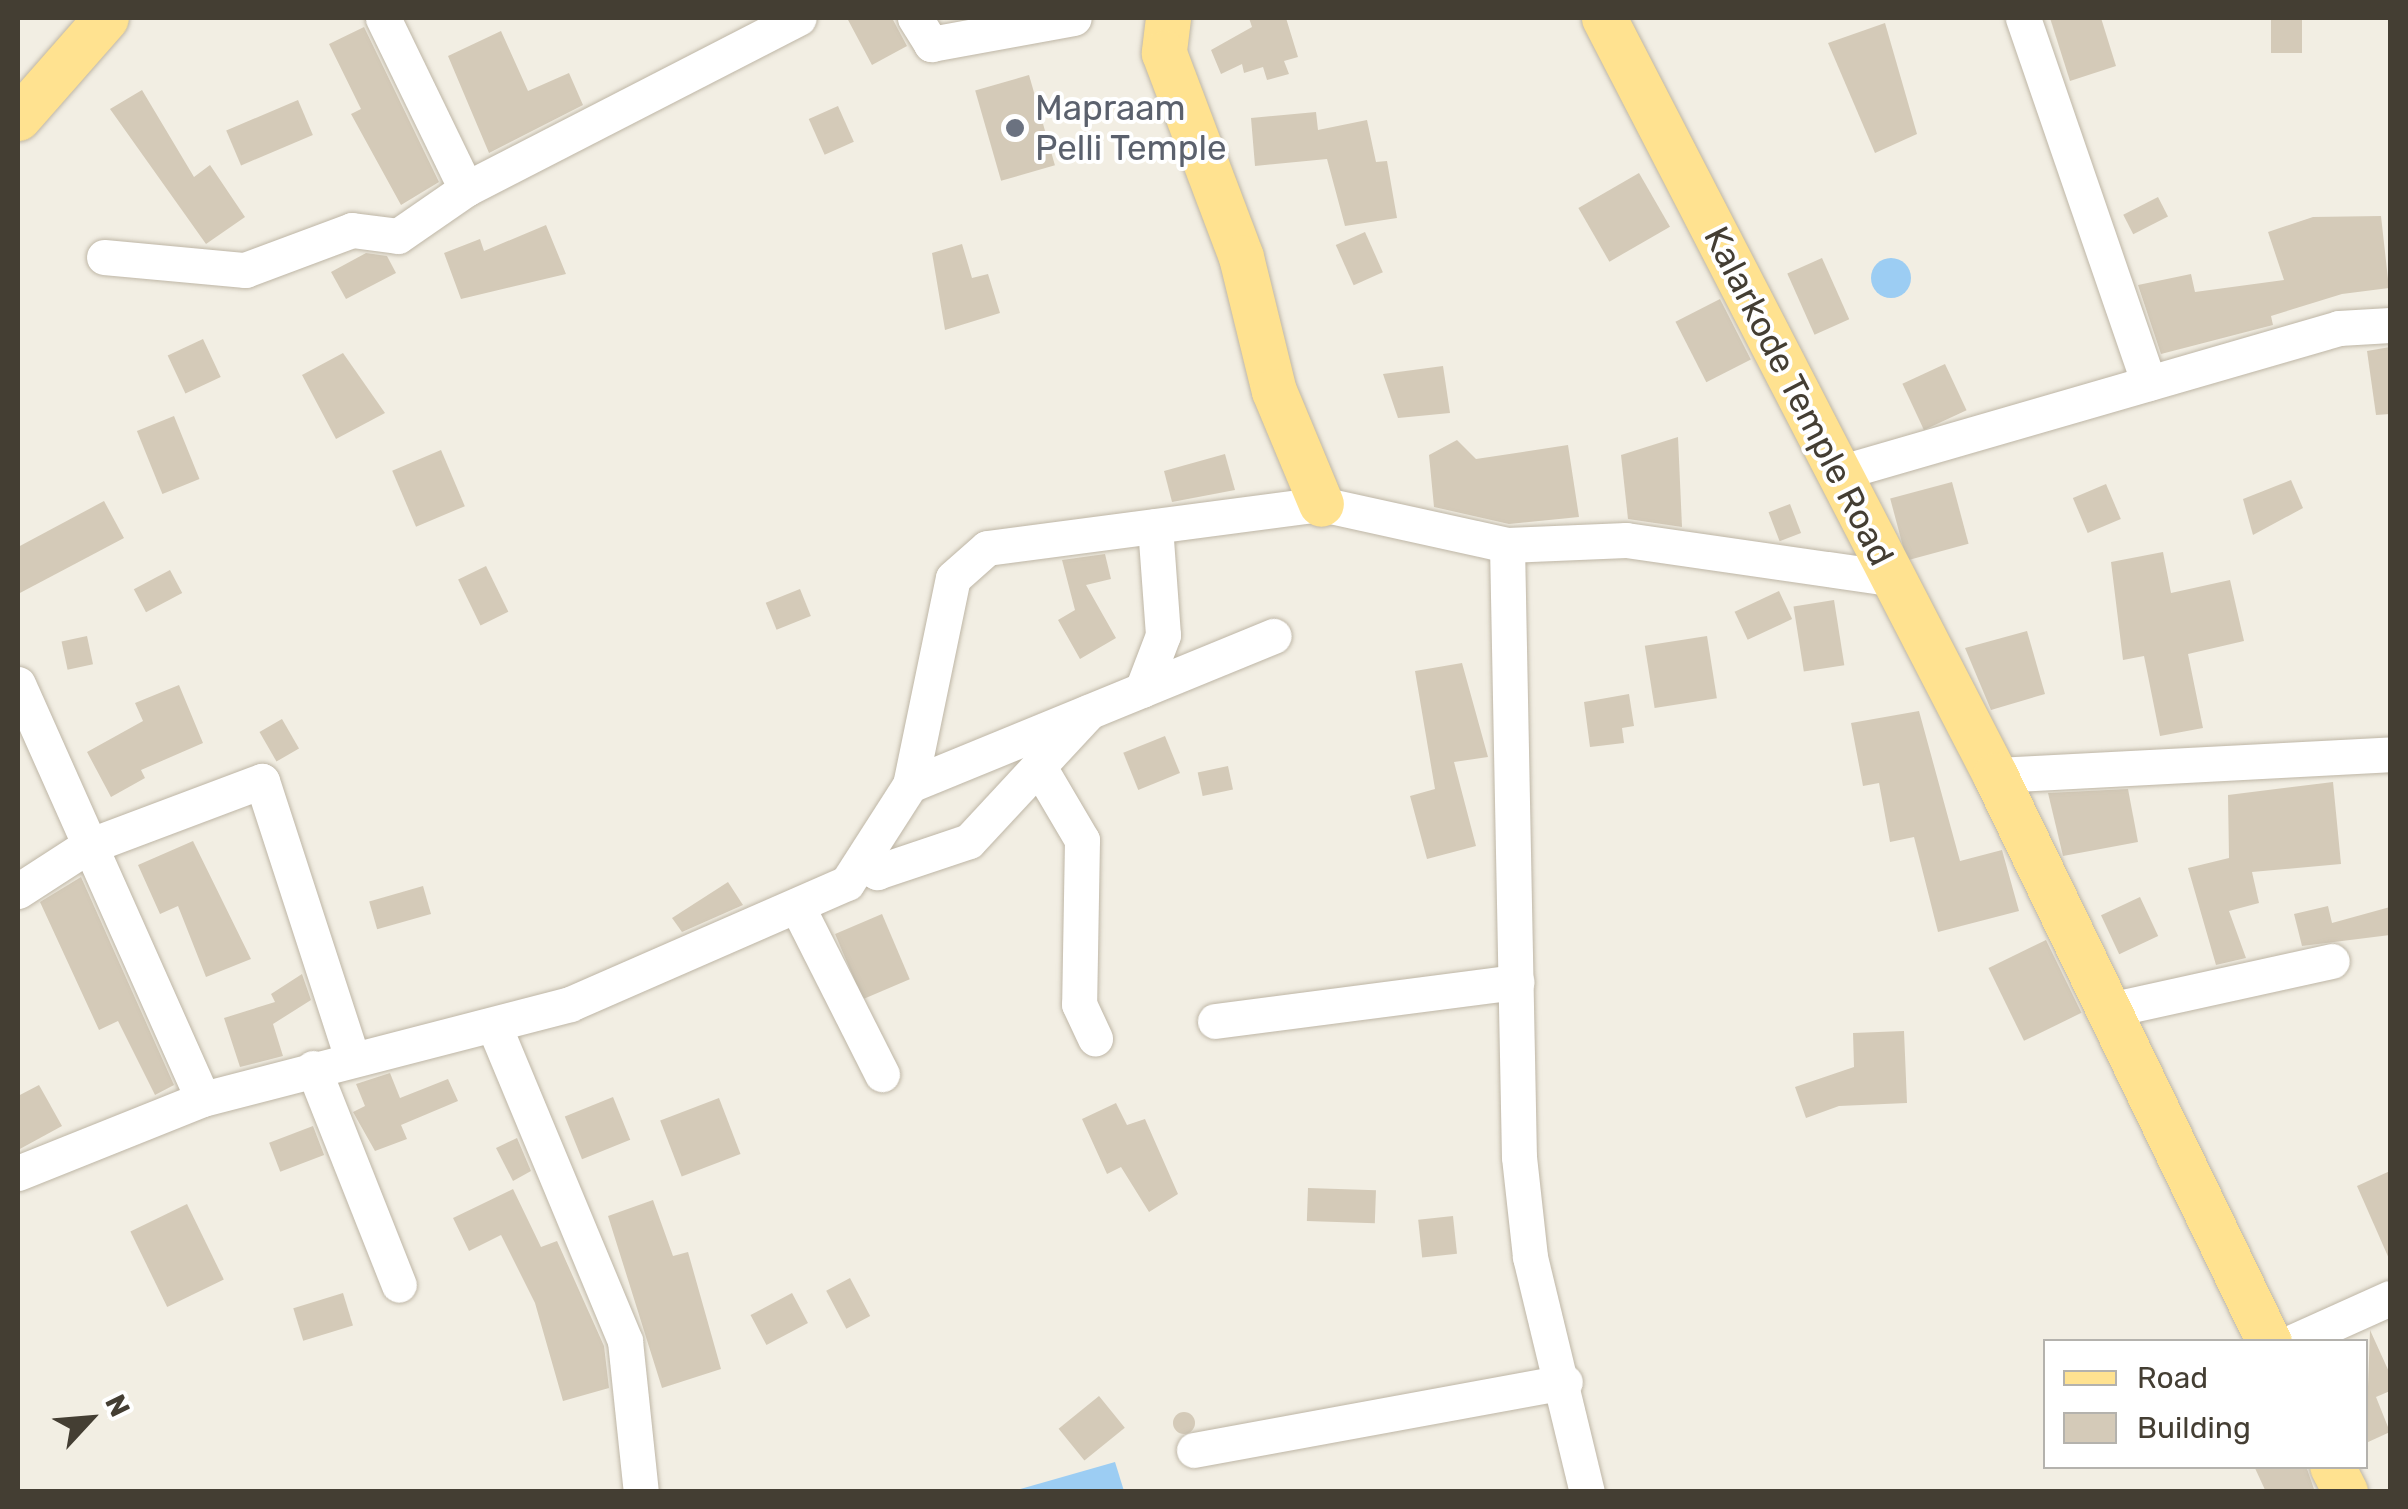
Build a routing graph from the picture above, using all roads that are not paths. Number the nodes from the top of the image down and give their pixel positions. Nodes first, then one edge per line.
1 (106, 18) edge
2 (383, 18) edge
3 (799, 18) edge
4 (916, 18) edge
5 (1074, 18) edge
6 (1168, 18) edge
7 (1604, 18) edge
8 (2023, 18) edge
9 (18, 118) edge
10 (466, 189) junction
11 (104, 257) dead end
12 (2390, 325) edge
13 (2149, 382) junction
14 (1842, 472) junction
15 (1322, 504) junction
16 (1154, 526) junction
17 (1506, 545) junction
18 (1890, 578) junction
19 (1274, 636) dead end
20 (18, 684) edge
21 (1142, 690) junction
22 (1090, 712) junction
23 (2390, 754) edge
24 (1042, 772) junction
25 (1995, 775) junction
26 (910, 785) junction
27 (86, 847) junction
28 (866, 866) junction
29 (18, 891) edge
30 (799, 910) junction
31 (2332, 961) dead end
32 (1516, 982) junction
33 (2109, 1010) junction
34 (1215, 1021) dead end
35 (494, 1026) junction
36 (1095, 1039) dead end
37 (352, 1058) junction
38 (314, 1068) junction
39 (882, 1074) dead end
40 (203, 1099) junction
41 (18, 1173) edge
42 (399, 1284) dead end
43 (2390, 1298) edge
44 (2268, 1339) edge
45 (2299, 1339) edge
46 (1565, 1382) junction
47 (1194, 1450) dead end
48 (2333, 1469) edge
49 (641, 1492) edge
50 (1588, 1492) edge
51 (2344, 1492) edge

1 - 9 main road
2 - 10 street
3 - 10 street
4 - 5 street
6 - 15 main road
7 - 14 main road, Kalarkode Temple Road
8 - 13 street
10 - 11 street
12 - 13 street
13 - 14 street
14 - 18 main road, Kalarkode Temple Road
15 - 16 street
15 - 17 street
16 - 21 street
16 - 26 street
17 - 18 street
17 - 32 street
18 - 25 main road, Kalarkode Temple Road
19 - 21 street
20 - 27 street
21 - 22 street
22 - 24 street
22 - 26 street
23 - 25 street
24 - 28 street
24 - 36 street
25 - 33 main road, Kalarkode Temple Road
26 - 28 street
27 - 29 street
27 - 37 street
27 - 40 street
28 - 30 street
30 - 35 street
30 - 39 street
31 - 33 street
32 - 34 street
32 - 46 street
33 - 44 main road, Kalarkode Temple Road
35 - 37 street
35 - 49 street
37 - 38 street
38 - 40 street
38 - 42 street
40 - 41 street
43 - 45 street
46 - 47 street
46 - 50 street
48 - 51 main road

